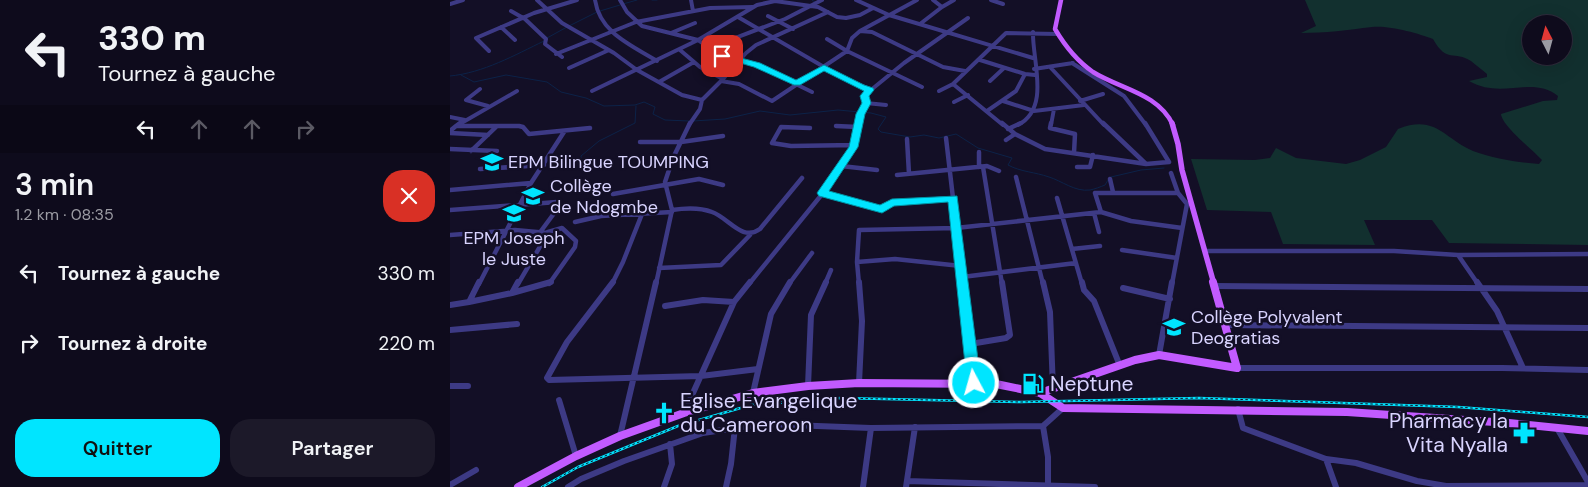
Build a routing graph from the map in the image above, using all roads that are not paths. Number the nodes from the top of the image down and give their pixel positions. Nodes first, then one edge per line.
1 (464, 0) edge
2 (537, 0) edge
3 (577, 0) edge
4 (595, 0) edge
5 (620, 0) edge
6 (691, 0) edge
7 (822, 0) edge
8 (856, 0) edge
9 (917, 0) edge
10 (933, 0) edge
11 (954, 0) edge
12 (991, 0) edge
13 (1061, 0) edge
14 (450, 4) edge
15 (1004, 4) dead end
16 (809, 6) junction
17 (754, 7) junction
18 (942, 7) junction
19 (547, 8) junction
20 (873, 8) junction
21 (693, 11) junction
22 (511, 12) dead end
23 (828, 12) junction
24 (889, 15) junction
25 (768, 16) dead end
26 (523, 17) junction
27 (738, 17) junction
28 (968, 18) dead end
29 (636, 22) junction
30 (777, 22) junction
31 (695, 24) dead end
32 (920, 24) junction
33 (501, 27) junction
34 (793, 29) junction
35 (757, 30) junction
36 (611, 31) junction
37 (860, 31) junction
38 (947, 32) junction
39 (1033, 32) junction
40 (671, 33) junction
41 (1058, 34) junction
42 (771, 38) junction
43 (592, 39) junction
44 (827, 39) dead end
45 (515, 40) dead end
46 (698, 40) junction
47 (994, 46) junction
48 (709, 48) junction
49 (609, 50) junction
50 (680, 50) junction
51 (489, 51) dead end
52 (847, 51) junction
53 (556, 54) junction
54 (916, 54) junction
55 (562, 57) dead end
56 (1033, 58) junction
57 (980, 60) junction
58 (657, 61) junction
59 (739, 61) junction
60 (694, 62) junction
61 (1080, 62) junction
62 (1072, 63) junction
63 (1050, 67) junction
64 (569, 68) dead end
65 (824, 68) junction
66 (1004, 68) junction
67 (1034, 69) junction
68 (637, 70) junction
69 (965, 71) junction
70 (892, 72) junction
71 (1025, 74) junction
72 (1035, 75) junction
73 (722, 80) junction
74 (990, 81) dead end
75 (659, 82) junction
76 (797, 84) junction
77 (953, 84) junction
78 (922, 87) dead end
79 (480, 89) dead end
80 (870, 90) junction
81 (517, 91) dead end
82 (592, 91) dead end
83 (939, 91) dead end
84 (812, 92) dead end
85 (1103, 94) dead end
86 (968, 96) junction
87 (702, 100) junction
88 (1003, 101) junction
89 (1080, 101) junction
90 (954, 102) dead end
91 (866, 103) junction
92 (886, 105) dead end
93 (1084, 105) junction
94 (488, 106) junction
95 (1054, 109) junction
96 (1034, 110) junction
97 (986, 111) junction
98 (450, 117) edge
99 (465, 120) junction
100 (456, 126) junction
101 (836, 126) dead end
102 (496, 127) junction
103 (858, 127) junction
104 (590, 128) dead end
105 (810, 128) dead end
106 (1008, 129) junction
107 (450, 131) edge
108 (564, 132) junction
109 (1014, 134) junction
110 (488, 135) junction
111 (723, 136) dead end
112 (946, 138) dead end
113 (907, 139) dead end
114 (1006, 140) dead end
115 (640, 142) dead end
116 (681, 142) junction
117 (854, 145) junction
118 (450, 149) edge
119 (471, 151) junction
120 (497, 151) dead end
121 (979, 152) dead end
122 (1074, 153) junction
123 (1092, 155) junction
124 (1146, 164) junction
125 (544, 165) junction
126 (841, 166) junction
127 (981, 167) junction
128 (1078, 167) dead end
129 (480, 169) dead end
130 (877, 170) dead end
131 (950, 170) junction
132 (999, 170) dead end
133 (1171, 173) dead end
134 (909, 174) junction
135 (898, 175) dead end
136 (1016, 177) dead end
137 (802, 178) dead end
138 (1110, 179) dead end
139 (531, 183) junction
140 (666, 185) junction
141 (723, 185) dead end
142 (450, 190) edge
143 (1113, 192) junction
144 (823, 193) junction
145 (1178, 193) junction
146 (613, 194) dead end
147 (953, 198) junction
148 (1057, 198) dead end
149 (520, 204) junction
150 (450, 210) edge
151 (672, 211) junction
152 (1101, 212) junction
153 (1094, 213) junction
154 (642, 214) junction
155 (1062, 216) junction
156 (1027, 220) junction
157 (575, 222) dead end
158 (993, 224) junction
159 (956, 228) junction
160 (1182, 228) junction
161 (506, 230) junction
162 (541, 231) junction
163 (548, 232) junction
164 (1100, 232) dead end
165 (450, 235) edge
166 (750, 235) junction
167 (1100, 246) dead end
168 (1072, 249) junction
169 (1122, 250) dead end
170 (1205, 251) junction
171 (812, 253) dead end
172 (1588, 254) edge
173 (1458, 255) junction
174 (1177, 258) junction
175 (858, 262) junction
176 (1076, 263) junction
177 (961, 266) junction
178 (660, 268) junction
179 (1039, 268) junction
180 (831, 270) dead end
181 (1000, 273) junction
182 (962, 277) junction
183 (1214, 286) junction
184 (1123, 288) dead end
185 (1482, 288) junction
186 (1588, 288) edge
187 (512, 293) junction
188 (1170, 299) junction
189 (469, 302) junction
190 (734, 302) junction
191 (450, 305) edge
192 (665, 306) dead end
193 (517, 324) dead end
194 (1225, 325) junction
195 (1504, 327) junction
196 (1588, 328) edge
197 (450, 330) edge
198 (970, 344) junction
199 (1160, 355) junction
200 (1120, 366) junction
201 (1237, 368) junction
202 (1523, 368) junction
203 (758, 369) junction
204 (1588, 370) edge
205 (701, 376) junction
206 (634, 377) junction
207 (859, 383) junction
208 (974, 383) junction
209 (450, 386) edge
210 (468, 386) dead end
211 (808, 386) junction
212 (1054, 389) junction
213 (753, 393) junction
214 (1040, 393) junction
215 (559, 400) dead end
216 (1063, 408) junction
217 (1238, 409) junction
218 (684, 412) junction
219 (1043, 426) junction
220 (914, 427) junction
221 (735, 428) junction
222 (871, 428) junction
223 (1557, 428) junction
224 (1588, 431) edge
225 (620, 436) junction
226 (670, 444) junction
227 (576, 456) junction
228 (1326, 458) junction
229 (476, 470) dead end
230 (1588, 483) edge
231 (907, 484) edge
232 (450, 486) edge
233 (1048, 486) edge
234 (518, 487) edge
235 (568, 487) edge
236 (664, 487) edge
237 (726, 487) edge
238 (863, 487) edge
239 (1095, 487) edge
240 (1336, 487) edge
241 (1450, 487) edge

1 - 14 street
2 - 19 street
3 - 19 street
4 - 36 street
5 - 29 street
6 - 21 street
7 - 16 street
8 - 20 street
9 - 24 street
10 - 18 street
11 - 18 street
12 - 15 street
13 - 41 main road
16 - 17 street
16 - 23 street
16 - 30 street
17 - 21 street
17 - 27 street
18 - 32 street
19 - 26 street
19 - 43 street
20 - 23 street
20 - 24 street
21 - 29 street
22 - 26 street
23 - 34 street
24 - 32 street
24 - 37 street
25 - 30 street
26 - 33 street
26 - 53 street
27 - 35 street
27 - 46 street
28 - 38 street
29 - 36 street
29 - 40 street
30 - 34 street
30 - 35 street
31 - 40 street
32 - 38 street
33 - 45 street
33 - 51 street
34 - 42 street
35 - 42 street
35 - 48 street
36 - 43 street
36 - 58 street
37 - 52 street
37 - 54 street
38 - 47 street
38 - 54 street
39 - 41 street
39 - 47 street
39 - 56 street
40 - 46 street
41 - 61 main road
42 - 59 street
42 - 65 street
43 - 49 street
43 - 53 street
44 - 52 street
46 - 48 street
46 - 50 street
47 - 56 street
47 - 57 street
48 - 59 street
49 - 64 street
49 - 68 street
50 - 58 street
50 - 60 street
52 - 65 street
52 - 70 street
53 - 55 street
54 - 69 street
54 - 70 street
56 - 67 street
57 - 66 street
57 - 69 street
58 - 68 street
59 - 73 street
59 - 76 street
60 - 73 street
60 - 75 street
61 - 62 street
61 - 170 main road
62 - 63 street
62 - 124 street
63 - 67 street
63 - 89 street
65 - 76 street
65 - 80 street
66 - 71 street
66 - 74 street
67 - 72 street
68 - 75 street
68 - 82 street
69 - 77 street
70 - 78 street
70 - 80 street
71 - 72 street
71 - 88 street
72 - 96 street
73 - 76 street
73 - 87 street
75 - 87 street
76 - 84 street
77 - 83 street
77 - 86 street
79 - 94 street
80 - 91 street
81 - 94 street
85 - 89 street
86 - 90 street
86 - 97 street
87 - 116 street
88 - 96 street
88 - 97 street
89 - 93 street
91 - 92 street
91 - 103 street
93 - 95 street
93 - 124 street
94 - 99 street
95 - 96 street
95 - 122 street
96 - 106 street
97 - 106 street
98 - 99 street
99 - 100 street
100 - 102 street
100 - 107 street
101 - 103 street
102 - 108 street
102 - 110 street
103 - 117 street
104 - 108 street
105 - 117 street
106 - 109 street
107 - 110 street
108 - 125 street
109 - 114 street
109 - 122 street
110 - 119 street
111 - 116 street
112 - 131 street
113 - 134 street
115 - 116 street
116 - 140 street
117 - 126 street
118 - 119 street
119 - 120 street
121 - 127 street
122 - 123 street
123 - 124 street
123 - 128 street
125 - 129 street
125 - 139 street
126 - 130 street
126 - 144 street
127 - 131 street
127 - 132 street
127 - 158 street
131 - 134 street
131 - 147 street
133 - 145 street
134 - 135 street
136 - 156 street
137 - 166 street
138 - 143 street
139 - 142 street
139 - 149 street
140 - 141 street
140 - 146 street
140 - 151 street
143 - 145 street
143 - 152 street
144 - 147 street
144 - 190 street
145 - 160 street
147 - 159 street
148 - 155 street
149 - 150 street
149 - 161 street
149 - 162 street
151 - 154 street
151 - 166 street
151 - 178 street
152 - 153 street
152 - 160 street
153 - 155 street
153 - 164 street
154 - 157 street
154 - 206 street
155 - 156 street
155 - 168 street
156 - 158 street
156 - 179 street
158 - 159 street
158 - 181 street
159 - 175 street
159 - 177 street
160 - 174 street
161 - 162 street
161 - 165 street
161 - 189 street
162 - 163 street
163 - 187 street
163 - 187 street
166 - 178 street
167 - 168 street
168 - 176 street
169 - 174 street
170 - 173 street
170 - 183 main road
171 - 203 street
172 - 173 street
173 - 185 street
174 - 188 street
175 - 177 street
175 - 207 street
176 - 179 street
176 - 200 street
177 - 182 street
178 - 206 street
179 - 181 street
179 - 212 street
180 - 211 street
181 - 182 street
181 - 198 street
182 - 198 street
183 - 185 street
183 - 194 main road
184 - 188 street
185 - 186 street
185 - 195 street
187 - 189 street
188 - 199 street
189 - 191 street
190 - 192 street
190 - 205 street
193 - 197 street
194 - 195 street
194 - 201 main road
195 - 196 street
195 - 202 street
198 - 208 street
199 - 200 main road
199 - 201 main road
200 - 212 main road
201 - 202 street
202 - 204 street
203 - 205 street
203 - 213 street
205 - 206 street
205 - 218 street
206 - 225 street
207 - 208 main road
207 - 211 main road
208 - 214 main road
209 - 210 street
211 - 213 main road
212 - 214 main road
213 - 218 main road
214 - 216 main road
215 - 227 street
216 - 217 main road
216 - 219 street
217 - 223 main road
217 - 228 street
218 - 225 main road
219 - 220 street
219 - 233 street
220 - 222 street
220 - 231 street
221 - 222 street
221 - 226 street
221 - 237 street
222 - 238 street
223 - 224 main road
223 - 230 street
225 - 227 main road
226 - 235 street
226 - 236 street
227 - 234 main road
228 - 240 street
228 - 241 street
229 - 232 street
230 - 241 street
231 - 233 street
233 - 239 street

